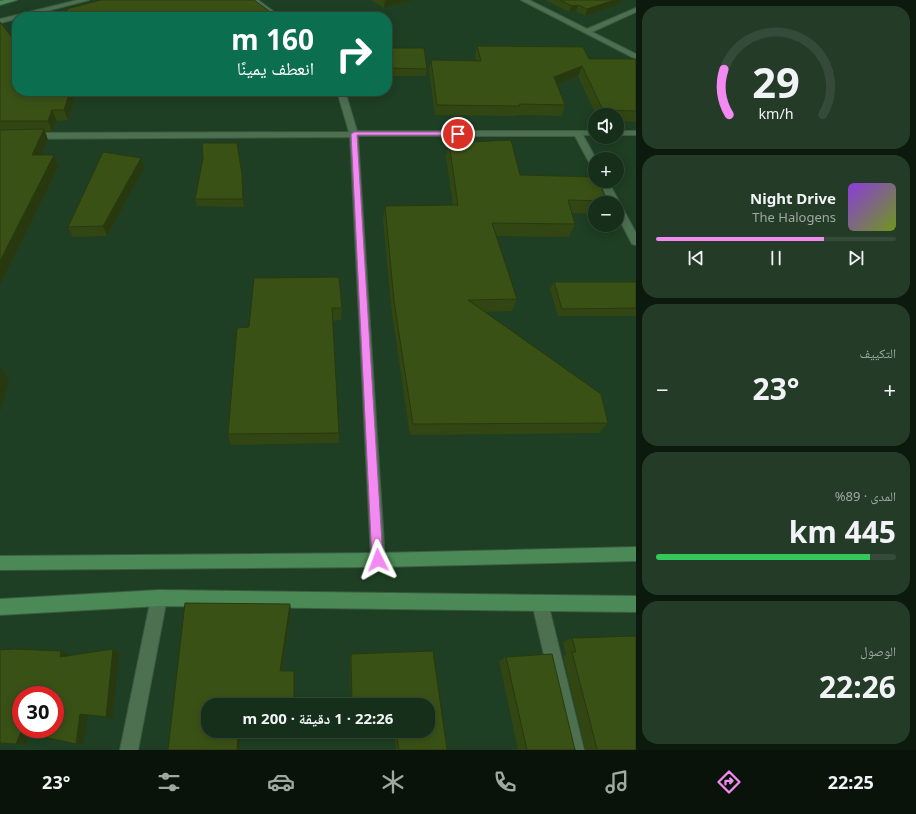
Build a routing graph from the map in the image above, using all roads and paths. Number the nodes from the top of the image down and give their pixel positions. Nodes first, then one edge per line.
1 (14, 0) edge
2 (86, 0) edge
3 (254, 0) edge
4 (524, 0) edge
5 (0, 3) edge
6 (636, 10) edge
7 (34, 12) edge
8 (271, 12) edge
9 (12, 17) edge
10 (0, 20) edge
11 (587, 32) junction
12 (636, 57) edge
13 (343, 96) edge
14 (588, 133) edge
15 (624, 133) edge
16 (636, 133) edge
17 (354, 134) junction
18 (578, 134) junction
19 (0, 136) edge
20 (588, 153) edge
21 (624, 219) edge
22 (636, 242) edge
23 (636, 554) edge
24 (378, 560) junction
25 (0, 563) edge
26 (159, 598) junction
27 (540, 603) junction
28 (636, 604) edge
29 (0, 607) edge
30 (129, 750) edge
31 (575, 750) edge

1 - 5 street
2 - 7 street
3 - 8 street
4 - 11 street
6 - 11 street
9 - 10 street
11 - 12 street
13 - 17 street
14 - 18 street
15 - 16 street
17 - 18 street
17 - 19 street
17 - 24 street
18 - 20 street
21 - 22 street
23 - 24 street
24 - 25 street
26 - 27 street
26 - 29 street
26 - 30 street
27 - 28 street
27 - 31 street

